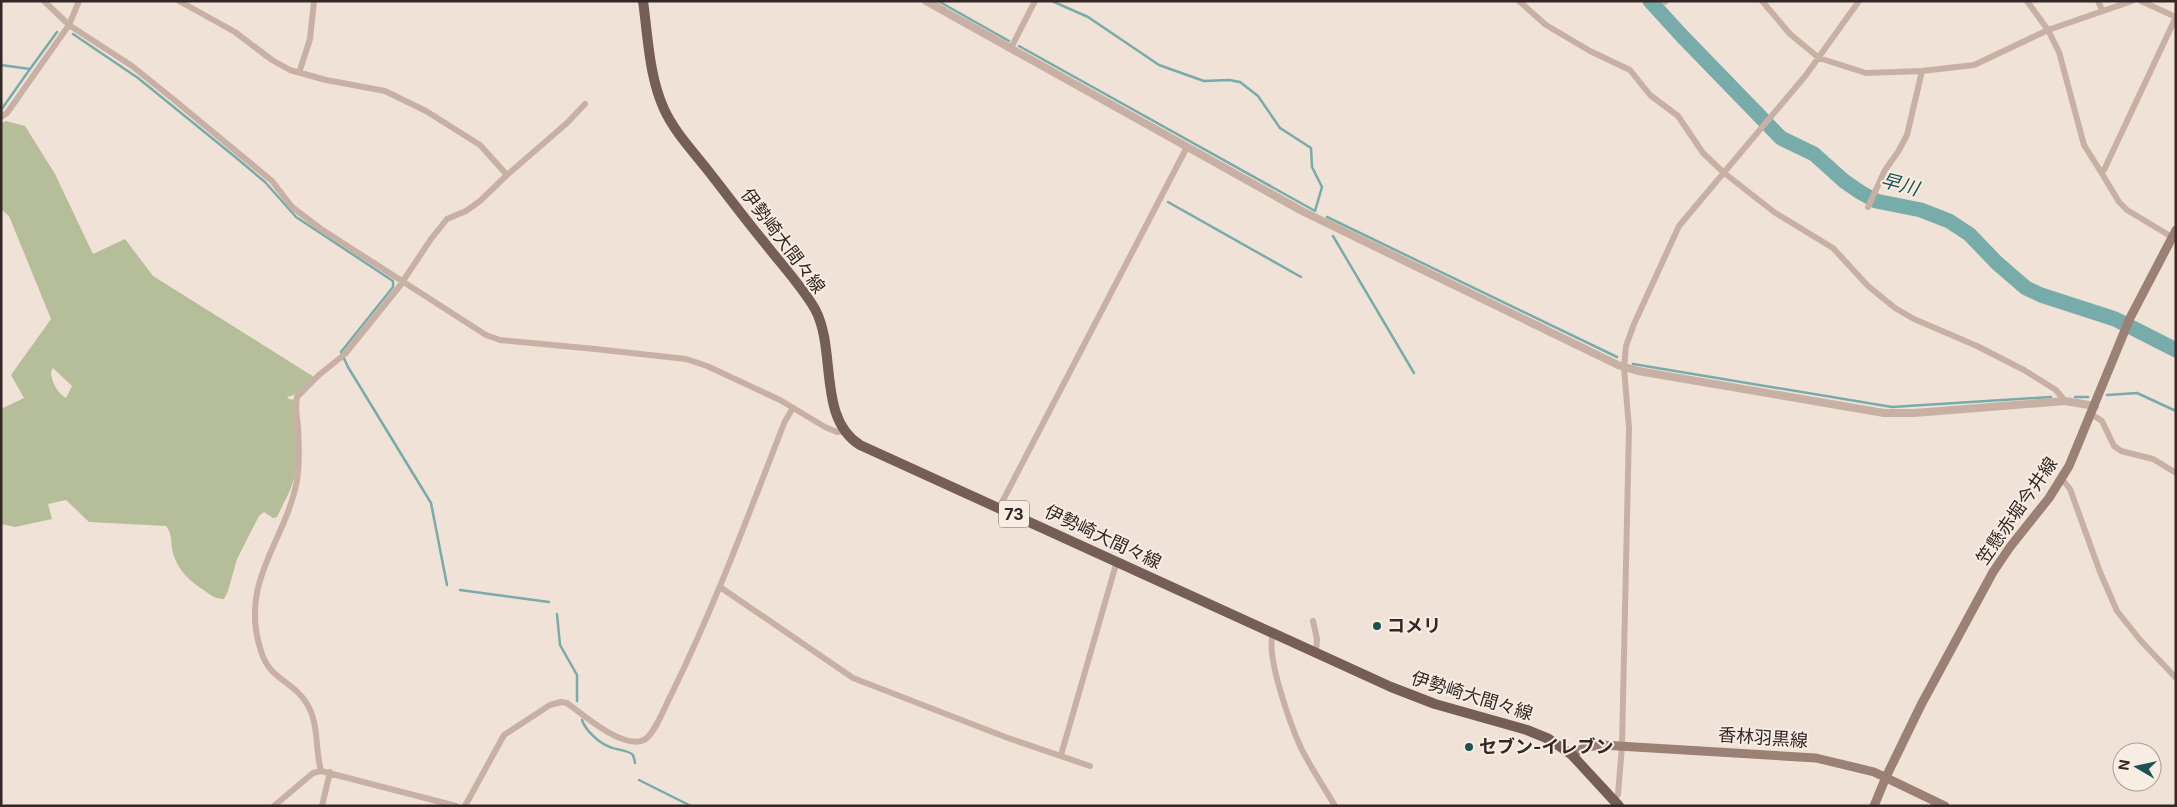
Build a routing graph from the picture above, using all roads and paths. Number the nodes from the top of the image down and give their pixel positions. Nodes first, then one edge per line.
1 (44, 1) edge
2 (79, 1) edge
3 (179, 1) edge
4 (314, 1) edge
5 (643, 1) edge
6 (926, 1) edge
7 (1035, 1) edge
8 (1519, 1) edge
9 (1762, 1) edge
10 (1859, 1) edge
11 (2027, 1) edge
12 (2098, 1) edge
13 (2132, 1) edge
14 (2141, 1) edge
15 (2102, 10) junction
16 (2176, 17) edge
17 (69, 25) junction
18 (2048, 30) junction
19 (1011, 48) junction
20 (1819, 58) junction
21 (1922, 71) junction
22 (300, 73) junction
23 (585, 104) dead end
24 (1, 117) edge
25 (1187, 147) junction
26 (1723, 172) junction
27 (2100, 172) junction
28 (507, 174) junction
29 (1868, 207) dead end
30 (2174, 234) edge
31 (403, 281) junction
32 (1624, 368) junction
33 (2065, 401) junction
34 (793, 408) junction
35 (2093, 410) junction
36 (844, 431) junction
37 (2176, 473) edge
38 (2062, 479) junction
39 (1000, 508) junction
40 (1117, 561) junction
41 (720, 587) junction
42 (1313, 621) dead end
43 (1274, 633) junction
44 (1316, 652) junction
45 (2176, 678) edge
46 (1622, 746) junction
47 (1061, 755) junction
48 (1572, 755) junction
49 (1090, 766) dead end
50 (321, 770) junction
51 (330, 772) junction
52 (1886, 777) junction
53 (1616, 803) edge
54 (274, 806) edge
55 (322, 806) edge
56 (456, 806) edge
57 (465, 806) edge
58 (1334, 806) edge
59 (1874, 806) edge
60 (1945, 806) edge

1 - 17 street
2 - 17 street
3 - 22 street
4 - 22 street
5 - 36 main road, 伊勢崎大間々線 / 73
6 - 19 street
7 - 19 street
8 - 26 street
9 - 20 street
10 - 20 street
11 - 18 street
12 - 15 street
13 - 15 street
14 - 16 street
15 - 18 street
16 - 27 street
17 - 24 street
17 - 31 street
18 - 21 street
18 - 27 street
19 - 25 street
20 - 21 street
20 - 26 street
21 - 29 street
22 - 28 street
23 - 28 street
25 - 32 street
25 - 39 street
26 - 32 street
26 - 33 street
27 - 30 street
28 - 31 street
30 - 35 main road, 笠懸赤堀今井線
31 - 34 street
31 - 50 street
32 - 33 street
32 - 46 street
33 - 35 street
34 - 36 street
34 - 41 street
35 - 37 street
35 - 38 main road, 笠懸赤堀今井線
36 - 39 main road, 伊勢崎大間々線 / 73
38 - 45 street
38 - 52 main road, 笠懸赤堀今井線
39 - 40 main road, 伊勢崎大間々線 / 73
40 - 43 main road, 伊勢崎大間々線 / 73
40 - 47 street
41 - 47 street
41 - 57 street
42 - 44 street
43 - 44 main road, 伊勢崎大間々線 / 73
43 - 58 street
44 - 48 main road, 伊勢崎大間々線 / 73
46 - 48 main road, 香林羽黒線
46 - 52 main road, 香林羽黒線
46 - 53 street
47 - 49 street
48 - 53 main road, 伊勢崎大間々線 / 73
50 - 51 street
50 - 54 street
51 - 55 street
51 - 56 street
52 - 59 main road, 笠懸赤堀今井線
52 - 60 main road, 香林羽黒線

